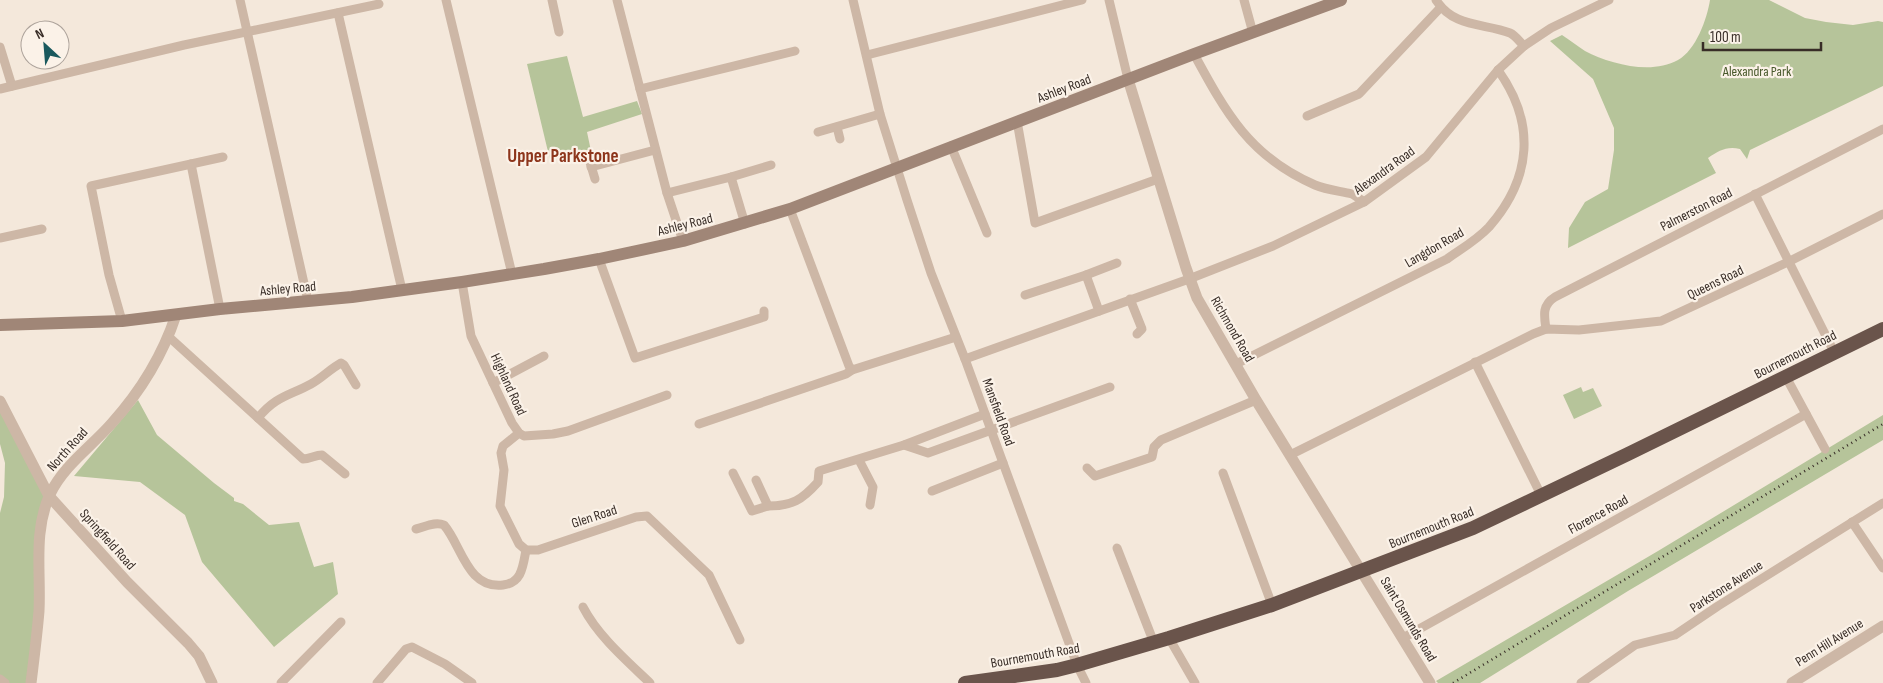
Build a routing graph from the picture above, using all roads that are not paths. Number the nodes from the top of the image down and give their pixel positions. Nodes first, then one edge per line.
1 (240, 0) edge
2 (446, 0) edge
3 (552, 0) edge
4 (617, 0) edge
5 (852, 0) edge
6 (1082, 0) edge
7 (1108, 0) edge
8 (1244, 0) edge
9 (1341, 0) edge
10 (1609, 0) edge
11 (380, 4) dead end
12 (1439, 4) edge
13 (338, 13) junction
14 (248, 32) junction
15 (559, 32) dead end
16 (1253, 33) junction
17 (1524, 46) junction
18 (0, 47) edge
19 (795, 51) dead end
20 (1194, 54) junction
21 (867, 55) junction
22 (1498, 70) junction
23 (1128, 80) junction
24 (12, 86) junction
25 (0, 89) edge
26 (640, 89) junction
27 (880, 114) junction
28 (1307, 116) dead end
29 (1017, 121) junction
30 (837, 127) junction
31 (1883, 129) edge
32 (818, 132) dead end
33 (840, 139) dead end
34 (951, 146) junction
35 (655, 150) junction
36 (224, 157) dead end
37 (192, 164) junction
38 (771, 164) dead end
39 (896, 168) junction
40 (731, 177) junction
41 (595, 178) dead end
42 (1158, 179) junction
43 (667, 193) junction
44 (1755, 194) junction
45 (1364, 202) junction
46 (790, 209) junction
47 (1883, 214) edge
48 (745, 224) junction
49 (42, 229) dead end
50 (987, 233) dead end
51 (0, 238) edge
52 (683, 241) junction
53 (599, 259) junction
54 (1788, 262) junction
55 (1117, 263) dead end
56 (512, 274) junction
57 (1086, 275) junction
58 (1189, 279) junction
59 (462, 282) junction
60 (402, 290) junction
61 (1026, 295) dead end
62 (1130, 299) junction
63 (308, 300) junction
64 (220, 309) junction
65 (1098, 311) junction
66 (176, 315) junction
67 (766, 317) dead end
68 (122, 321) junction
69 (0, 325) edge
70 (1546, 329) junction
71 (1883, 329) edge
72 (1137, 334) dead end
73 (169, 337) junction
74 (956, 337) junction
75 (1834, 352) junction
76 (544, 356) dead end
77 (965, 358) junction
78 (1475, 362) junction
79 (1236, 364) junction
80 (852, 370) junction
81 (1786, 376) junction
82 (493, 383) junction
83 (356, 385) dead end
84 (1110, 387) dead end
85 (668, 395) dead end
86 (1256, 400) junction
87 (0, 401) edge
88 (985, 414) junction
89 (1806, 414) junction
90 (258, 418) junction
91 (699, 424) dead end
92 (991, 430) junction
93 (519, 433) junction
94 (904, 445) junction
95 (1825, 449) dead end
96 (1290, 455) junction
97 (859, 460) junction
98 (1003, 463) junction
99 (1087, 468) dead end
100 (733, 473) dead end
101 (1223, 473) dead end
102 (345, 474) dead end
103 (756, 480) dead end
104 (932, 491) dead end
105 (1541, 495) junction
106 (49, 496) junction
107 (1883, 503) edge
108 (870, 505) dead end
109 (768, 506) junction
110 (1852, 522) junction
111 (416, 529) dead end
112 (1117, 548) dead end
113 (526, 550) junction
114 (1883, 568) edge
115 (1362, 572) junction
116 (1272, 604) junction
117 (583, 607) dead end
118 (341, 622) dead end
119 (1883, 626) edge
120 (1169, 638) junction
121 (1403, 638) junction
122 (740, 640) dead end
123 (1154, 643) junction
124 (1077, 665) junction
125 (0, 679) edge
126 (5, 683) edge
127 (31, 683) edge
128 (212, 683) edge
129 (281, 683) edge
130 (377, 683) edge
131 (472, 683) edge
132 (650, 683) edge
133 (965, 683) edge
134 (1086, 683) edge
135 (1195, 683) edge
136 (1430, 683) edge
137 (1580, 683) edge
138 (1792, 683) edge

1 - 14 street
2 - 56 street
3 - 15 street
4 - 26 street
5 - 21 street, Mansfield Road
6 - 21 street
7 - 23 street
8 - 16 street
9 - 16 main road, Ashley Road
10 - 17 street, Alexandra Road
11 - 13 street
12 - 17 street
12 - 28 street
13 - 14 street
13 - 60 street
14 - 24 street
14 - 63 street
16 - 20 main road, Ashley Road
17 - 22 street, Alexandra Road
18 - 24 street
19 - 26 street
20 - 23 main road, Ashley Road
20 - 45 street
21 - 27 street, Mansfield Road
22 - 45 street, Alexandra Road
22 - 79 street, Langdon Road
23 - 29 main road, Ashley Road
23 - 42 street, Richmond Road
24 - 25 street
26 - 35 street
27 - 30 street
27 - 39 street, Mansfield Road
29 - 34 main road, Ashley Road
29 - 42 street
30 - 32 street
30 - 33 street
31 - 44 street, Palmerston Road
34 - 39 main road, Ashley Road
34 - 50 street
35 - 41 street
35 - 43 street
36 - 37 street
37 - 64 street
37 - 68 street
38 - 40 street
39 - 46 main road, Ashley Road
39 - 74 street, Mansfield Road
40 - 43 street
40 - 48 street
42 - 58 street, Richmond Road
43 - 52 street
44 - 54 street
44 - 70 street, Palmerston Road
45 - 58 street, Alexandra Road
46 - 48 main road, Ashley Road
46 - 80 street
47 - 54 street, Queens Road
48 - 52 main road, Ashley Road
49 - 51 street
52 - 53 main road, Ashley Road
53 - 56 main road, Ashley Road
53 - 67 street
54 - 70 street, Queens Road
54 - 75 street
55 - 57 street
56 - 59 main road, Ashley Road
57 - 61 street
57 - 65 street
58 - 62 street, Alexandra Road
58 - 79 street, Richmond Road
59 - 60 main road, Ashley Road
59 - 82 street, Highland Road
60 - 63 main road, Ashley Road
62 - 65 street, Alexandra Road
62 - 72 street
63 - 64 main road, Ashley Road
64 - 66 main road, Ashley Road
65 - 77 street, Alexandra Road
66 - 68 main road, Ashley Road
66 - 73 street, North Road
68 - 69 main road, Ashley Road
70 - 78 street
71 - 75 highway, Bournemouth Road
73 - 90 street
73 - 106 street, North Road
74 - 77 street, Mansfield Road
74 - 80 street
75 - 81 highway, Bournemouth Road
76 - 82 street
77 - 88 street, Mansfield Road
78 - 96 street
78 - 105 street
79 - 86 street, Richmond Road
80 - 91 street
81 - 89 street
81 - 105 highway, Bournemouth Road
82 - 93 street, Highland Road
83 - 90 street
84 - 92 street
85 - 93 street, Highland Road
86 - 96 street, Richmond Road
86 - 99 street
87 - 106 street, Springfield Road
88 - 92 street, Mansfield Road
88 - 94 street
89 - 95 street
89 - 121 street, Florence Road
90 - 102 street
92 - 94 street
92 - 98 street, Mansfield Road
93 - 113 street
94 - 97 street
96 - 115 street, Richmond Road
97 - 108 street
97 - 109 street
98 - 104 street
98 - 124 street, Mansfield Road
100 - 109 street
101 - 116 street
103 - 109 street
105 - 115 highway, Bournemouth Road
106 - 127 street, North Road
106 - 128 street, Springfield Road
107 - 110 street, Parkstone Avenue
110 - 114 street
110 - 137 street, Parkstone Avenue
111 - 113 street
112 - 123 street
113 - 122 street, Glen Road
115 - 116 highway, Bournemouth Road
115 - 121 street, Saint Osmunds Road
116 - 120 highway, Bournemouth Road
117 - 132 street
118 - 129 street
119 - 138 street, Penn Hill Avenue
120 - 123 highway, Bournemouth Road
120 - 135 street
121 - 136 street, Saint Osmunds Road
123 - 124 highway, Bournemouth Road
124 - 133 highway, Bournemouth Road
124 - 134 street, Mansfield Road
125 - 126 street
130 - 131 street

